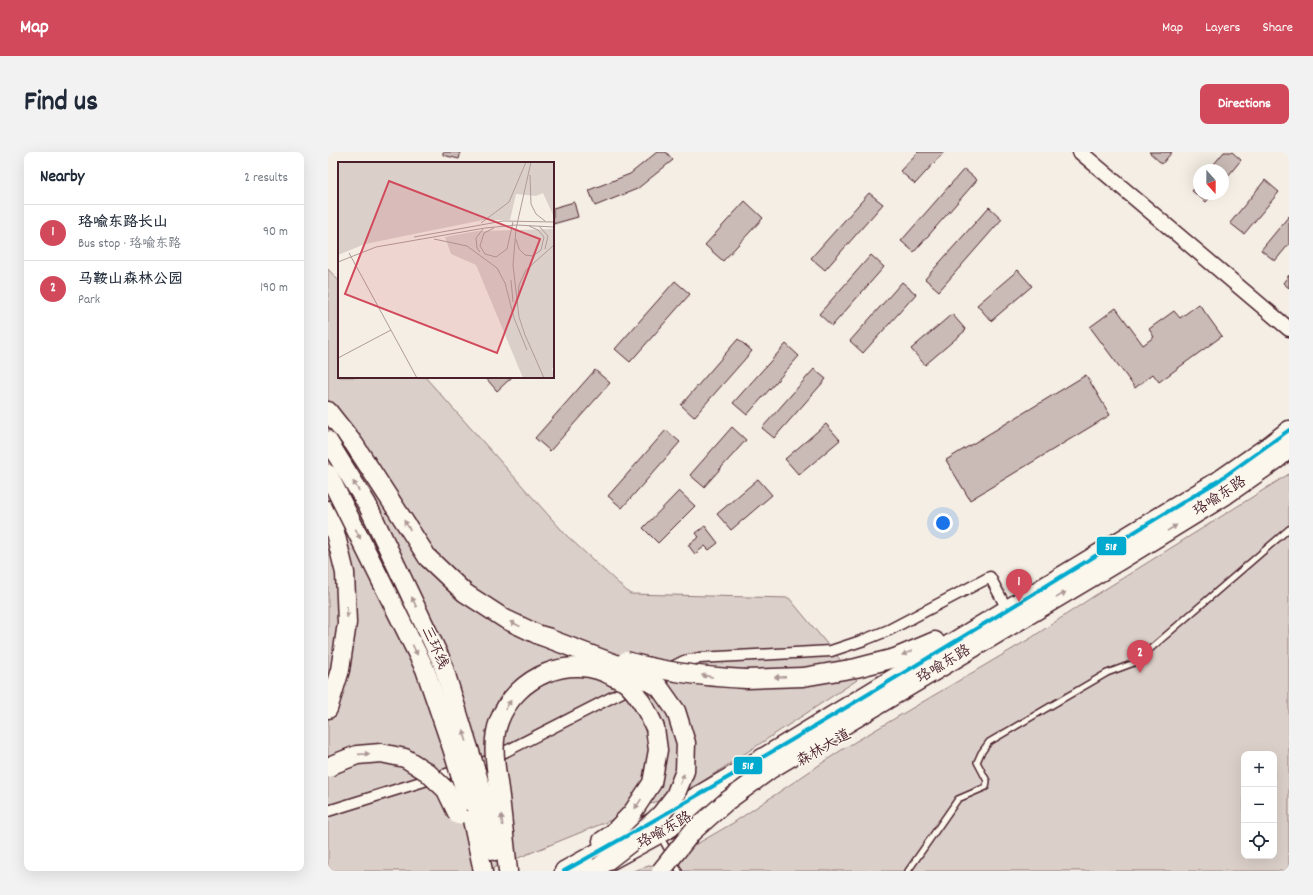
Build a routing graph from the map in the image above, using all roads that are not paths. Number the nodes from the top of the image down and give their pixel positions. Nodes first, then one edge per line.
1 (1080, 152) edge
2 (1289, 329) edge
3 (328, 411) edge
4 (1289, 430) edge
5 (328, 440) edge
6 (1289, 449) edge
7 (328, 474) edge
8 (328, 510) edge
9 (1289, 529) edge
10 (1007, 609) junction
11 (1028, 615) junction
12 (539, 635) junction
13 (328, 709) edge
14 (328, 768) edge
15 (768, 771) junction
16 (328, 811) edge
17 (664, 843) junction
18 (601, 870) edge
19 (473, 871) edge
20 (482, 871) edge
21 (499, 871) edge
22 (508, 871) edge
23 (557, 871) edge
24 (564, 871) edge
25 (661, 871) edge
26 (679, 871) edge
27 (908, 871) edge

1 - 2 main road
12 -> 3 highway, bridge
4 - 10 highway, 珞喻东路
21 -> 5 highway, 三环线, bridge
11 -> 6 highway, 珞喻东路
7 -> 20 highway, 三环线, bridge
8 -> 13 highway
9 - 27 lane
10 -> 12 highway, bridge
10 - 16 street
10 - 24 highway, 森林大道
11 - 15 highway, 珞喻东路
11 - 17 highway, 森林大道
18 -> 12 highway, bridge
14 -> 19 highway, bridge
15 - 18 highway, 珞喻东路, bridge
15 - 25 highway, bridge
17 - 18 highway, 森林大道
17 - 26 lane
22 -> 23 highway, bridge

